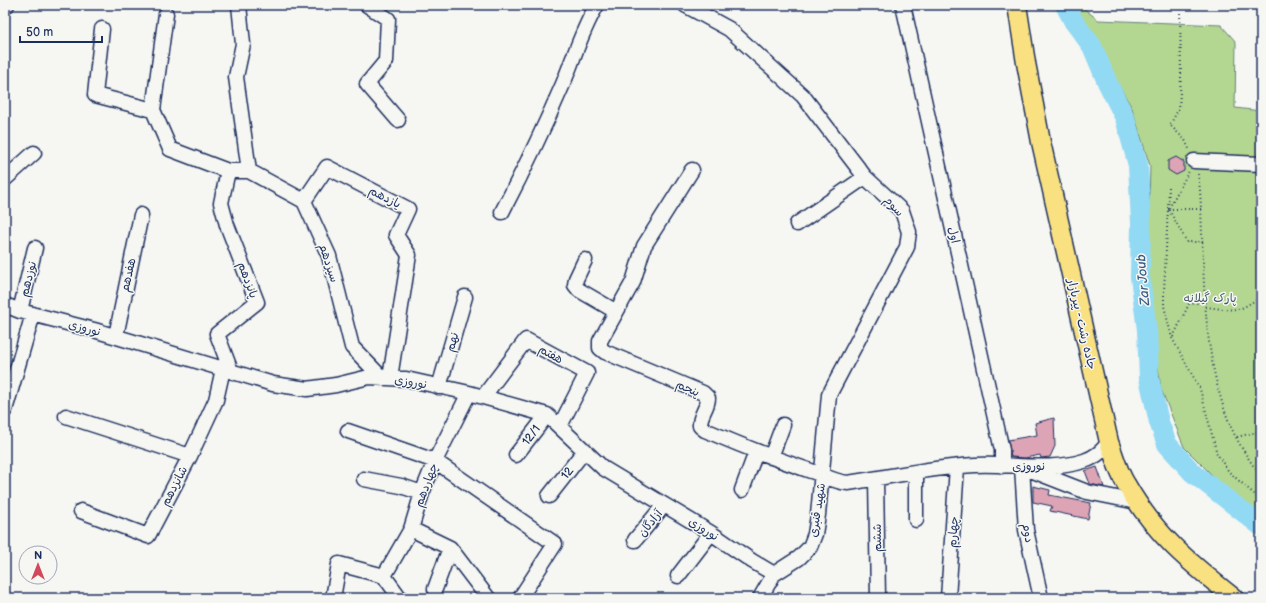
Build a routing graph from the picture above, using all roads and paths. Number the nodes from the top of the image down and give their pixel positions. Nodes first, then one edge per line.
1 (239, 5) edge
2 (367, 5) edge
3 (597, 5) edge
4 (685, 5) edge
5 (903, 5) edge
6 (1017, 5) edge
7 (1180, 5) edge
8 (166, 14) dead end
9 (102, 29) dead end
10 (153, 110) junction
11 (398, 120) dead end
12 (34, 153) dead end
13 (1194, 161) junction
14 (1261, 164) edge
15 (692, 170) dead end
16 (228, 171) junction
17 (249, 171) junction
18 (865, 177) junction
19 (5, 179) edge
20 (1169, 186) dead end
21 (304, 200) junction
22 (1168, 209) junction
23 (1202, 209) junction
24 (502, 212) dead end
25 (141, 215) dead end
26 (797, 224) dead end
27 (1203, 242) junction
28 (35, 248) dead end
29 (585, 260) dead end
30 (465, 298) dead end
31 (1261, 298) edge
32 (1206, 302) junction
33 (5, 305) edge
34 (1206, 307) junction
35 (615, 311) junction
36 (27, 312) junction
37 (116, 336) junction
38 (1172, 338) junction
39 (227, 370) junction
40 (386, 378) junction
41 (439, 387) junction
42 (476, 395) junction
43 (5, 410) edge
44 (547, 415) junction
45 (66, 416) dead end
46 (783, 425) dead end
47 (560, 426) junction
48 (1261, 430) edge
49 (348, 431) dead end
50 (1236, 437) junction
51 (1109, 442) junction
52 (585, 450) junction
53 (756, 452) junction
54 (516, 455) dead end
55 (190, 456) junction
56 (771, 457) junction
57 (435, 461) junction
58 (1002, 466) junction
59 (957, 467) junction
60 (1022, 467) junction
61 (916, 473) junction
62 (823, 475) junction
63 (1261, 477) edge
64 (364, 479) dead end
65 (876, 479) junction
66 (742, 490) dead end
67 (422, 493) junction
68 (549, 496) dead end
69 (1261, 500) edge
70 (1137, 502) junction
71 (664, 505) junction
72 (81, 510) dead end
73 (916, 520) dead end
74 (411, 529) junction
75 (711, 533) junction
76 (635, 540) dead end
77 (450, 548) junction
78 (774, 574) junction
79 (384, 576) junction
80 (678, 576) dead end
81 (435, 589) dead end
82 (332, 598) edge
83 (400, 598) edge
84 (488, 598) edge
85 (520, 598) edge
86 (760, 598) edge
87 (878, 598) edge
88 (948, 598) edge
89 (1041, 598) edge
90 (1234, 598) edge

1 - 17 street
2 - 11 street
3 - 24 street
4 - 18 street, سوم
5 - 58 street, اول
6 - 51 main road, جاده رشت - پیربازار
7 - 13 path
8 - 10 street
9 - 10 street
10 - 16 street
12 - 19 street
13 - 14 street
13 - 22 path
13 - 23 path
15 - 35 street
16 - 17 street
16 - 39 street, پانزدهم
17 - 21 street
18 - 26 street
18 - 62 street, سوم
20 - 22 path
21 - 40 street, سیزدهم
21 - 40 street, یازدهم
22 - 23 path
22 - 27 path
22 - 38 path
23 - 27 path
25 - 37 street, هفدهم
27 - 32 path
28 - 36 street, نوزدهم
29 - 35 street
30 - 41 street, نهم
31 - 34 path
32 - 34 path
32 - 38 path
33 - 36 street, نوروزی
34 - 50 path
35 - 53 street, پنجم
36 - 37 street, نوروزی
36 - 43 street, نوزدهم
37 - 39 street, نوروزی
38 - 69 path
39 - 40 street, نوروزی
39 - 55 street, شانزدهم
40 - 41 street, نوروزی
41 - 42 street, نوروزی
42 - 44 street, نوروزی
42 - 47 street, هفتم
42 - 57 street, چهاردهم
44 - 47 street, نوروزی
44 - 54 street, 12/1
45 - 55 street
46 - 56 street
47 - 52 street, نوروزی
48 - 50 path
49 - 57 street
50 - 63 path
51 - 60 street, نوروزی
51 - 70 main road, جاده رشت - پیربازار
52 - 68 street, 12
52 - 71 street, نوروزی
53 - 56 street, پنجم
53 - 66 street
55 - 72 street, شانزدهم
56 - 62 street, پنجم
57 - 67 street, چهاردهم
57 - 85 street
58 - 59 street, نوروزی
58 - 60 street, نوروزی
59 - 61 street, نوروزی
59 - 88 street, چهارم
60 - 70 street
60 - 89 street, دوم
61 - 65 street, نوروزی
61 - 73 street
62 - 65 street, نوروزی
62 - 78 street, شهید قنبری
64 - 67 street
65 - 87 street, ششم
67 - 74 street, چهاردهم
70 - 90 main road, جاده رشت - پیربازار
71 - 75 street, نوروزی
71 - 76 street, آزادگان
74 - 77 street
74 - 79 street, چهاردهم
75 - 78 street, نوروزی
75 - 80 street
77 - 81 street
77 - 84 street
78 - 86 street
79 - 82 street
79 - 83 street

